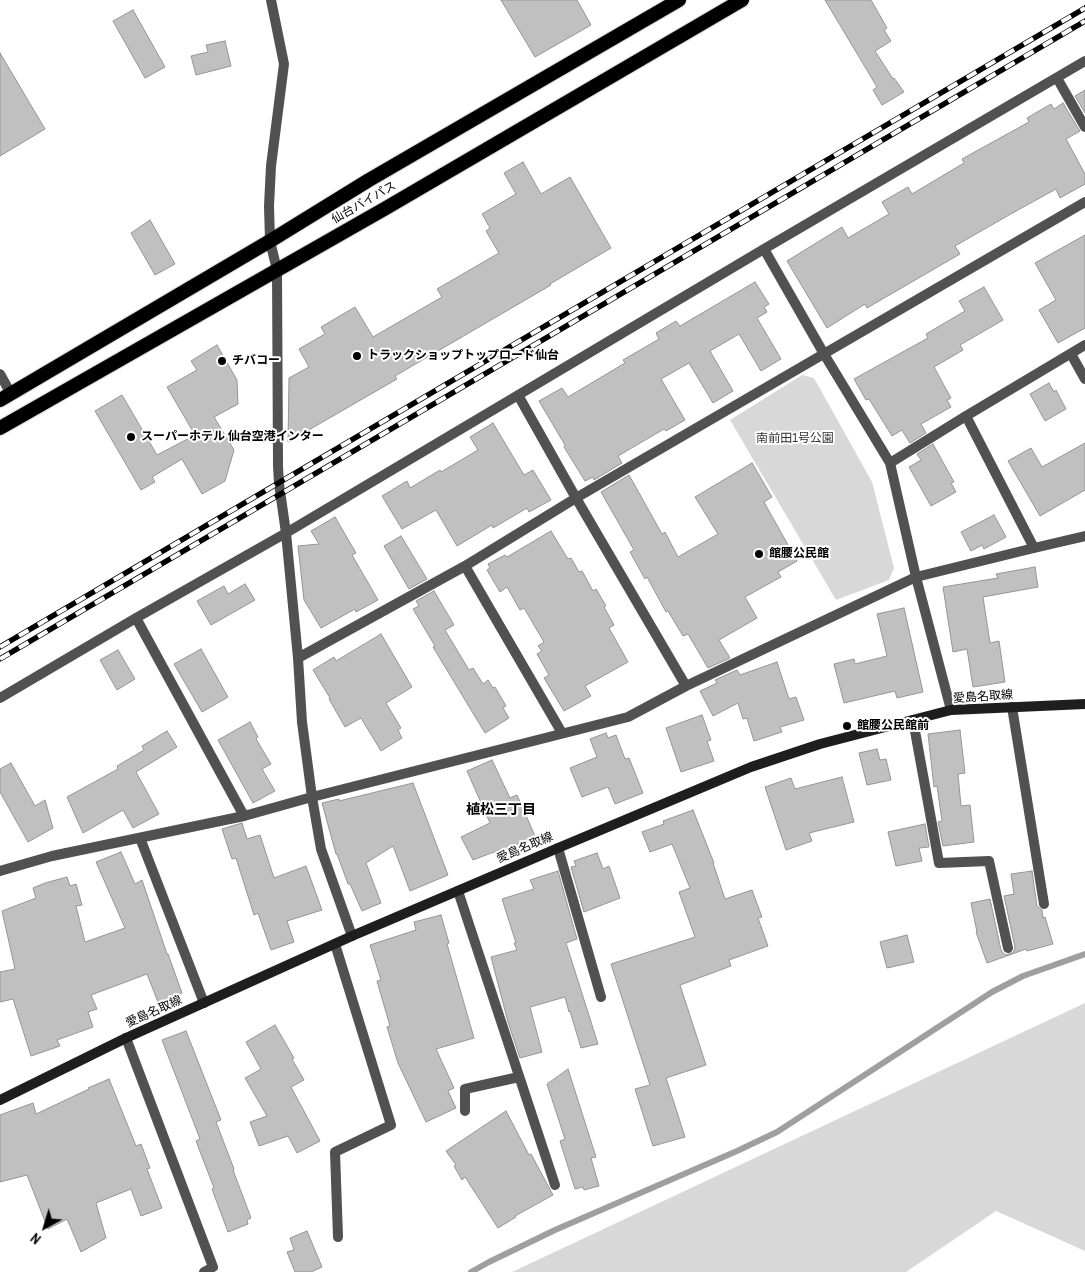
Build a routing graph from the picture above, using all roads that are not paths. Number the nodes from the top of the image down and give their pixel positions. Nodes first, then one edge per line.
1 (271, 0) edge
2 (679, 0) edge
3 (742, 0) edge
4 (1085, 61) edge
5 (1057, 78) junction
6 (1085, 128) edge
7 (1085, 202) edge
8 (270, 241) junction
9 (764, 249) junction
10 (277, 270) junction
11 (1085, 345) edge
12 (824, 354) junction
13 (1071, 354) junction
14 (0, 374) edge
15 (1085, 378) edge
16 (518, 395) junction
17 (6, 397) edge
18 (966, 416) junction
19 (0, 428) edge
20 (890, 462) junction
21 (576, 498) junction
22 (286, 533) junction
23 (1085, 536) edge
24 (1034, 548) junction
25 (465, 566) junction
26 (916, 577) junction
27 (136, 618) junction
28 (298, 658) junction
29 (686, 686) junction
30 (0, 698) edge
31 (1085, 704) edge
32 (1012, 707) junction
33 (951, 710) junction
34 (913, 720) junction
35 (562, 733) junction
36 (312, 797) junction
37 (244, 816) junction
38 (140, 838) junction
39 (558, 848) junction
40 (0, 871) edge
41 (458, 891) junction
42 (1044, 904) dead end
43 (352, 936) junction
44 (335, 944) junction
45 (1008, 948) dead end
46 (601, 997) dead end
47 (204, 1003) junction
48 (126, 1038) junction
49 (519, 1077) junction
50 (0, 1100) edge
51 (465, 1111) dead end
52 (555, 1185) dead end
53 (338, 1237) dead end
54 (204, 1272) edge

1 - 8 street
2 - 8 highway, 仙台バイパス
3 - 10 highway, 仙台バイパス
4 - 5 street
5 - 6 street
5 - 9 street
7 - 12 street
8 - 10 street
8 - 17 highway, 仙台バイパス
9 - 12 street
9 - 16 street
10 - 19 highway, 仙台バイパス
10 - 22 street
11 - 13 street
12 - 20 street
12 - 21 street
13 - 15 street
13 - 18 street
14 - 17 street
16 - 21 street
16 - 22 street
18 - 20 street
18 - 24 street
20 - 26 street
21 - 25 street
21 - 29 street
22 - 27 street
22 - 28 street
23 - 24 street
24 - 26 street
25 - 28 street
25 - 35 street
26 - 29 street
26 - 33 street
27 - 30 street
27 - 37 street
28 - 36 street
29 - 35 street
31 - 32 main road, 愛島名取線
32 - 33 main road, 愛島名取線
32 - 42 street
33 - 34 main road, 愛島名取線
34 - 39 main road, 愛島名取線
34 - 45 street
35 - 36 street
36 - 37 street
36 - 43 street
37 - 38 street
38 - 40 street
38 - 47 street
39 - 41 main road, 愛島名取線
39 - 46 street
41 - 43 main road, 愛島名取線
41 - 49 street
43 - 44 main road, 愛島名取線
44 - 47 main road, 愛島名取線
44 - 53 street
47 - 48 main road, 愛島名取線
48 - 50 main road, 愛島名取線
48 - 54 street
49 - 51 street
49 - 52 street

